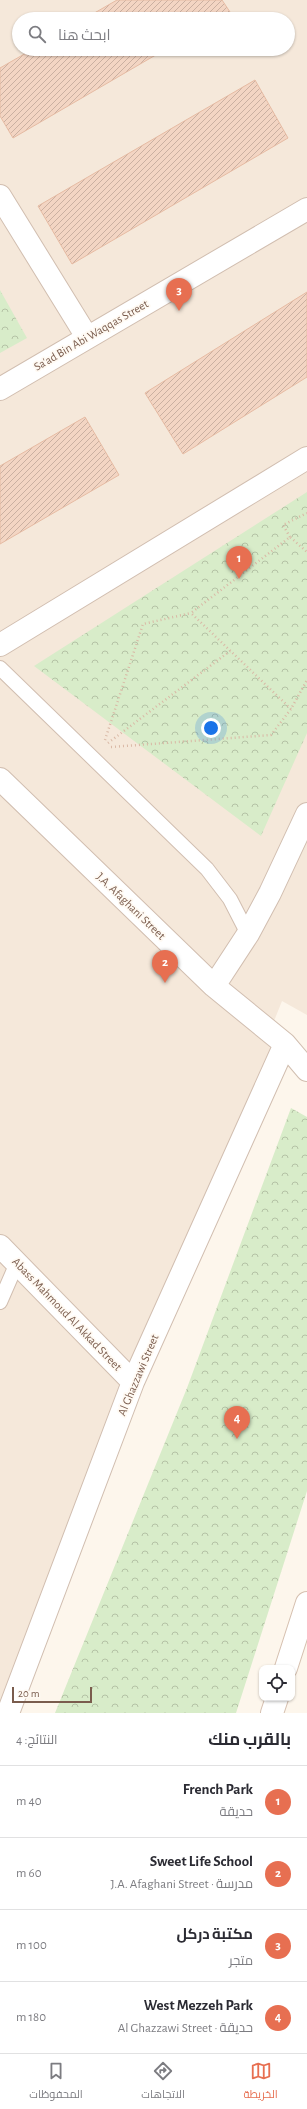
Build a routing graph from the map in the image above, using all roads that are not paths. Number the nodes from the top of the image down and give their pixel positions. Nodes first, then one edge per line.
1 (0, 196) edge
2 (307, 209) edge
3 (87, 337) junction
4 (0, 389) edge
5 (307, 458) edge
6 (0, 645) edge
7 (0, 668) edge
8 (0, 779) edge
9 (307, 814) edge
10 (248, 934) junction
11 (214, 986) junction
12 (285, 1044) junction
13 (307, 1050) edge
14 (307, 1070) edge
15 (0, 1246) edge
16 (17, 1263) junction
17 (0, 1302) edge
18 (133, 1382) junction
19 (307, 1603) edge
20 (287, 1665) edge
21 (276, 1701) edge
22 (8, 1713) edge
23 (272, 1713) edge

1 - 3 street
2 - 3 street, Sa'ad Bin Abi Waqqas Street
3 - 4 street, Sa'ad Bin Abi Waqqas Street
5 - 6 street
7 - 10 lane
8 - 11 street, J.A. Afaghani Street
9 - 10 street
10 - 11 street
11 - 12 street, J.A. Afaghani Street
12 - 13 street, J.A. Afaghani Street
12 - 14 street, J.A. Afaghani Street
12 - 18 street, Al Ghazzawi Street
15 - 16 street, Abass Mahmoud Al Akkad Street
16 - 17 lane
16 - 18 street, Abass Mahmoud Al Akkad Street
18 - 22 street, Al Ghazzawi Street
19 - 20 street
21 - 23 street

